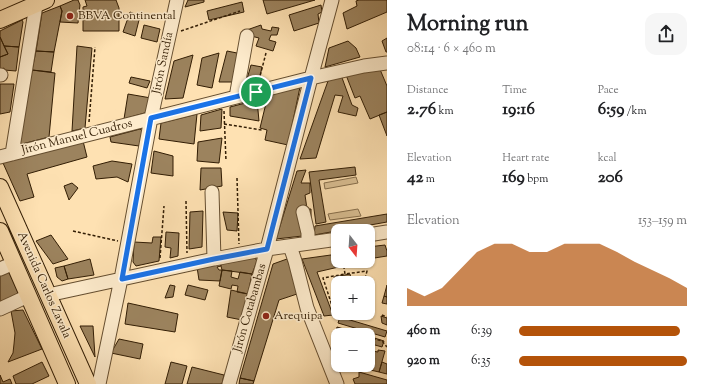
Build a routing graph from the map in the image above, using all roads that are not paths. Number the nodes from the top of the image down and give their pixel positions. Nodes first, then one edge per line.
1 (177, 0) edge
2 (332, 0) edge
3 (41, 2) edge
4 (0, 20) edge
5 (247, 36) dead end
6 (386, 64) edge
7 (311, 78) junction
8 (230, 98) junction
9 (151, 118) junction
10 (6, 155) edge
11 (0, 187) edge
12 (212, 192) dead end
13 (303, 212) dead end
14 (0, 232) edge
15 (387, 232) edge
16 (375, 234) edge
17 (331, 240) edge
18 (308, 243) junction
19 (290, 246) junction
20 (267, 249) junction
21 (31, 256) junction
22 (214, 259) junction
23 (7, 266) edge
24 (122, 279) junction
25 (48, 295) junction
26 (28, 296) junction
27 (0, 309) edge
28 (85, 378) edge
29 (63, 383) edge
30 (99, 384) edge
31 (229, 384) edge
32 (337, 384) edge

1 - 9 street, Jirón Sandía
2 - 7 street, Jirón Cotabambas
3 - 4 main road
3 - 10 street
5 - 8 street
6 - 7 street, Jirón Manuel Cuadros
7 - 8 street, Jirón Manuel Cuadros
7 - 20 street, Jirón Cotabambas
8 - 9 street, Jirón Manuel Cuadros
9 - 10 street, Jirón Manuel Cuadros
9 - 24 street, Jirón Sandía
11 - 21 main road, Avenida Carlos Zavala
12 - 22 street
13 - 18 street
14 - 23 main road, Avenida Carlos Zavala
15 - 16 street
17 - 18 street
18 - 19 street
19 - 20 street
19 - 32 street
20 - 22 street
20 - 31 street, Jirón Cotabambas
21 - 23 main road
21 - 25 main road, Avenida Carlos Zavala
22 - 24 street
23 - 26 main road, Avenida Carlos Zavala
24 - 25 street
24 - 30 street, Jirón Sandía
25 - 28 main road, Avenida Carlos Zavala
26 - 27 street
26 - 29 main road, Avenida Carlos Zavala
28 - 29 main road

